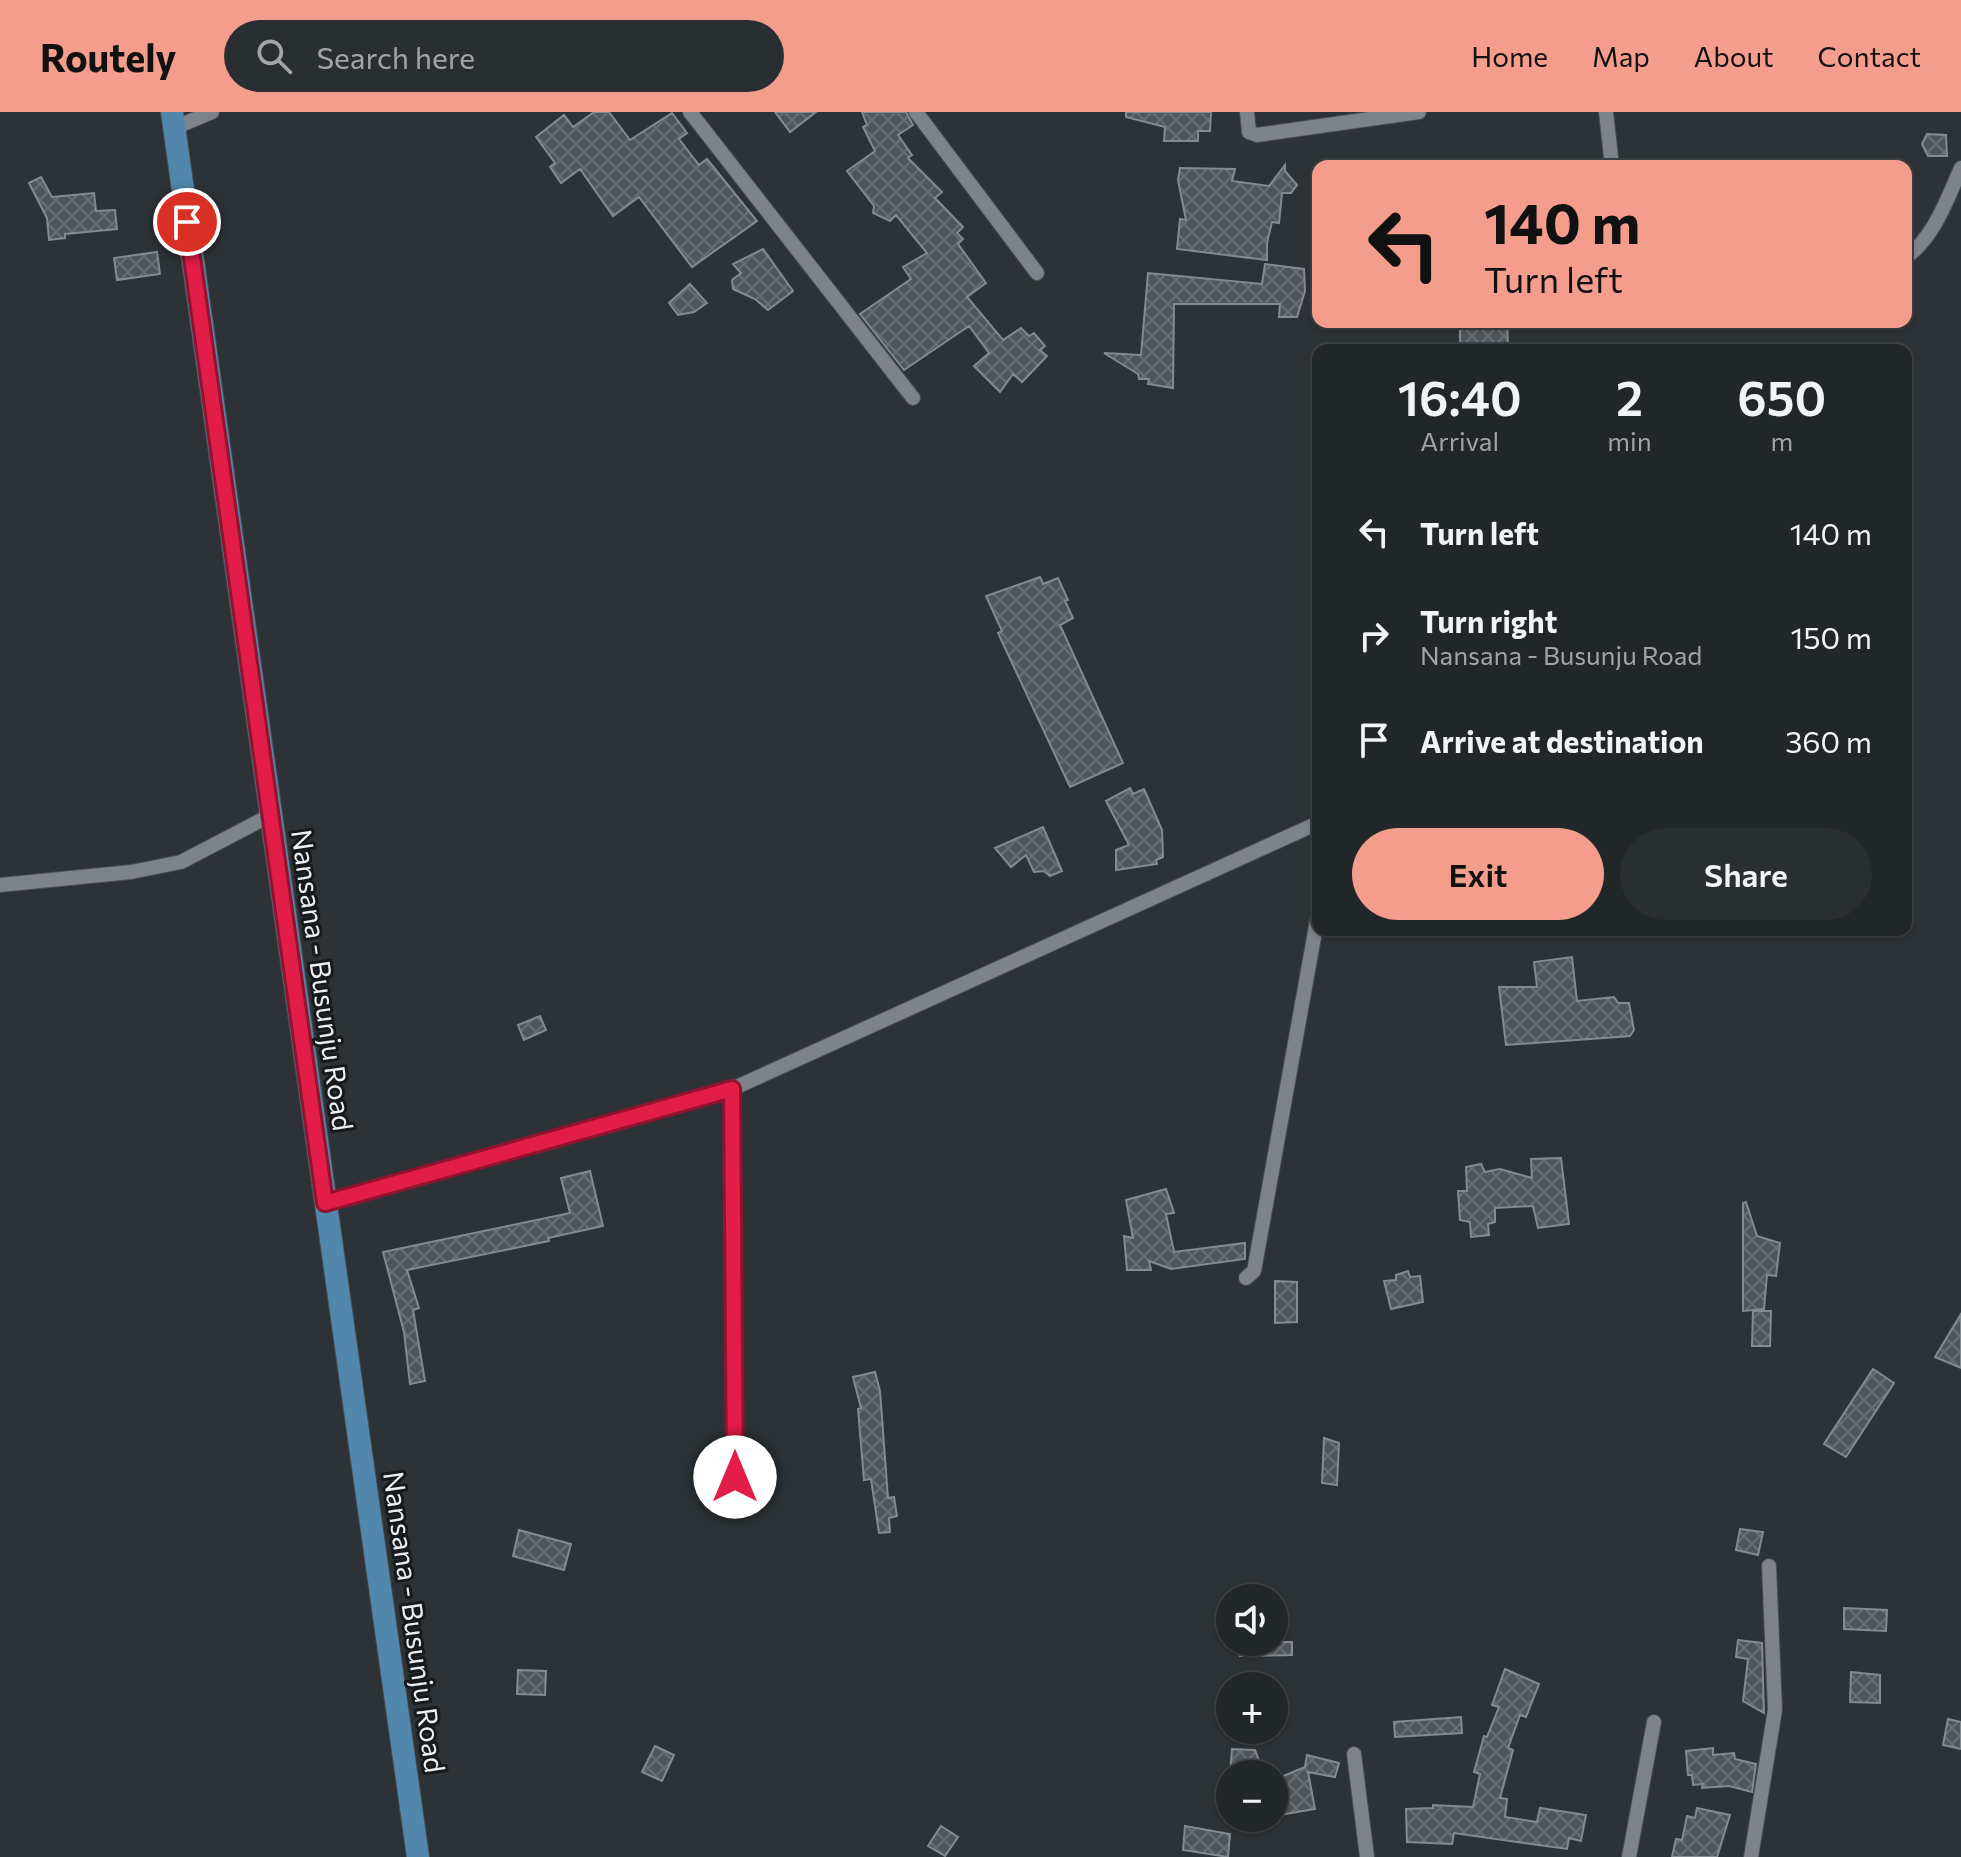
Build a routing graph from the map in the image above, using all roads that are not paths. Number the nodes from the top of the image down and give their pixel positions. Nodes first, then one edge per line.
1 (212, 112) edge
2 (690, 112) edge
3 (916, 112) edge
4 (1247, 112) edge
5 (1419, 112) edge
6 (1606, 112) edge
7 (173, 120) edge
8 (1611, 160) edge
9 (1961, 168) edge
10 (1912, 252) edge
11 (1037, 273) dead end
12 (913, 398) dead end
13 (269, 816) junction
14 (1312, 826) edge
15 (0, 885) edge
16 (1314, 936) edge
17 (732, 1089) junction
18 (325, 1203) junction
19 (1246, 1278) dead end
20 (735, 1477) dead end
21 (1769, 1566) dead end
22 (1654, 1722) dead end
23 (1354, 1754) dead end
24 (418, 1857) edge
25 (1367, 1857) edge
26 (1629, 1857) edge
27 (1751, 1857) edge

1 - 7 street
2 - 12 street
3 - 11 street
4 - 5 street
6 - 8 street
7 - 13 main road, Nansana - Busunju Road
9 - 10 street
13 - 15 street
13 - 18 main road, Nansana - Busunju Road
14 - 17 street
16 - 19 street
17 - 18 street
17 - 20 street
18 - 24 main road, Nansana - Busunju Road
21 - 27 street
22 - 26 street
23 - 25 street

